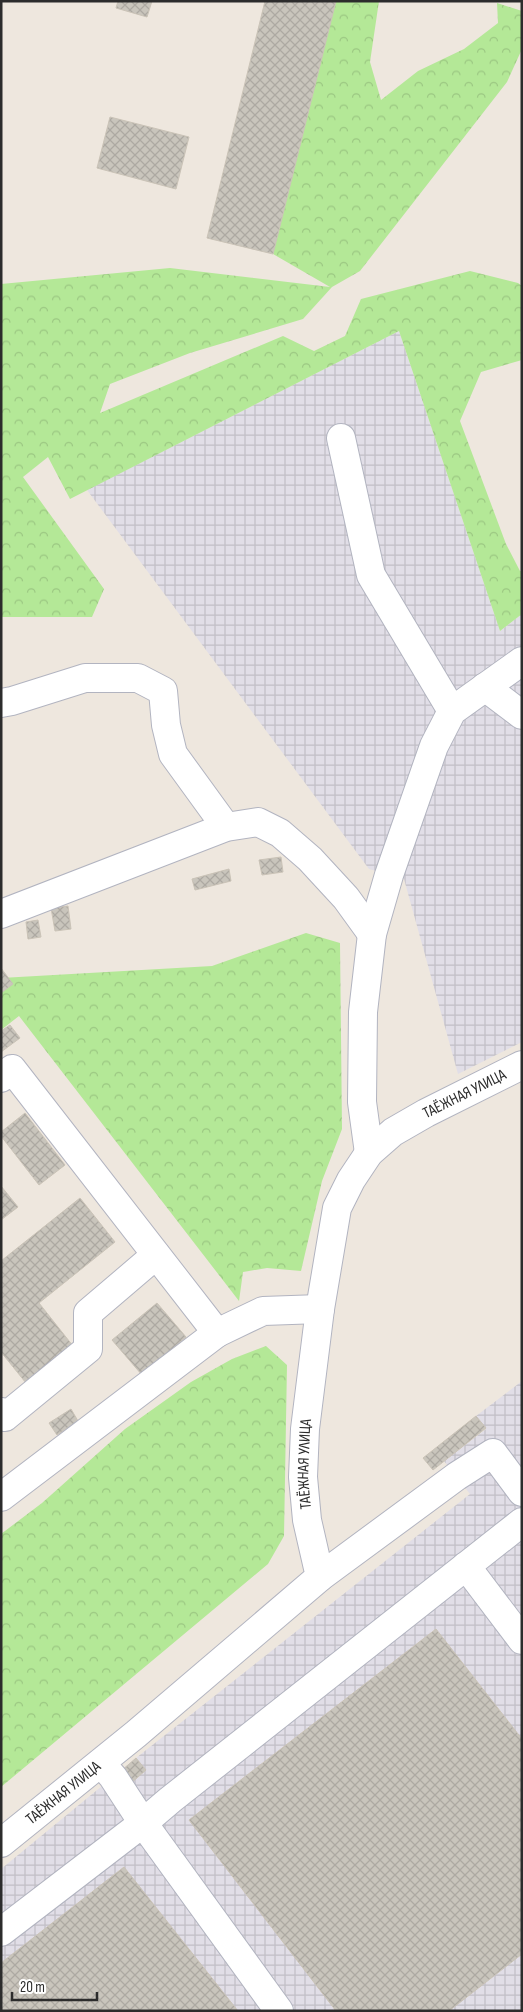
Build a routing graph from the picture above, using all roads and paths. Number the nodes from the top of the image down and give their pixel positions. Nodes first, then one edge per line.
1 (341, 438) dead end
2 (522, 661) edge
3 (485, 687) junction
4 (1, 703) edge
5 (452, 711) junction
6 (522, 714) edge
7 (226, 827) junction
8 (1, 914) edge
9 (372, 934) junction
10 (522, 1065) edge
11 (1, 1078) edge
12 (369, 1153) junction
13 (156, 1255) junction
14 (320, 1309) junction
15 (216, 1333) junction
16 (1, 1412) edge
17 (522, 1492) edge
18 (1, 1498) edge
19 (522, 1522) edge
20 (466, 1566) junction
21 (320, 1577) junction
22 (522, 1640) edge
23 (101, 1763) junction
24 (143, 1823) junction
25 (1, 1843) edge
26 (1, 1932) edge
27 (279, 2011) edge

1 - 5 street
2 - 3 street
3 - 5 street
3 - 6 street
4 - 7 street
5 - 9 street
7 - 8 street
7 - 9 street
9 - 12 street
10 - 12 street, ТАЁЖНАЯ УЛИЦА
11 - 13 street
12 - 14 street, ТАЁЖНАЯ УЛИЦА
13 - 15 street
13 - 16 street
14 - 15 street
14 - 21 street, ТАЁЖНАЯ УЛИЦА
15 - 18 street
17 - 21 street
19 - 20 street
20 - 22 street
20 - 24 street
21 - 23 street, ТАЁЖНАЯ УЛИЦА
23 - 24 street
23 - 25 street, ТАЁЖНАЯ УЛИЦА
24 - 26 street
24 - 27 street

